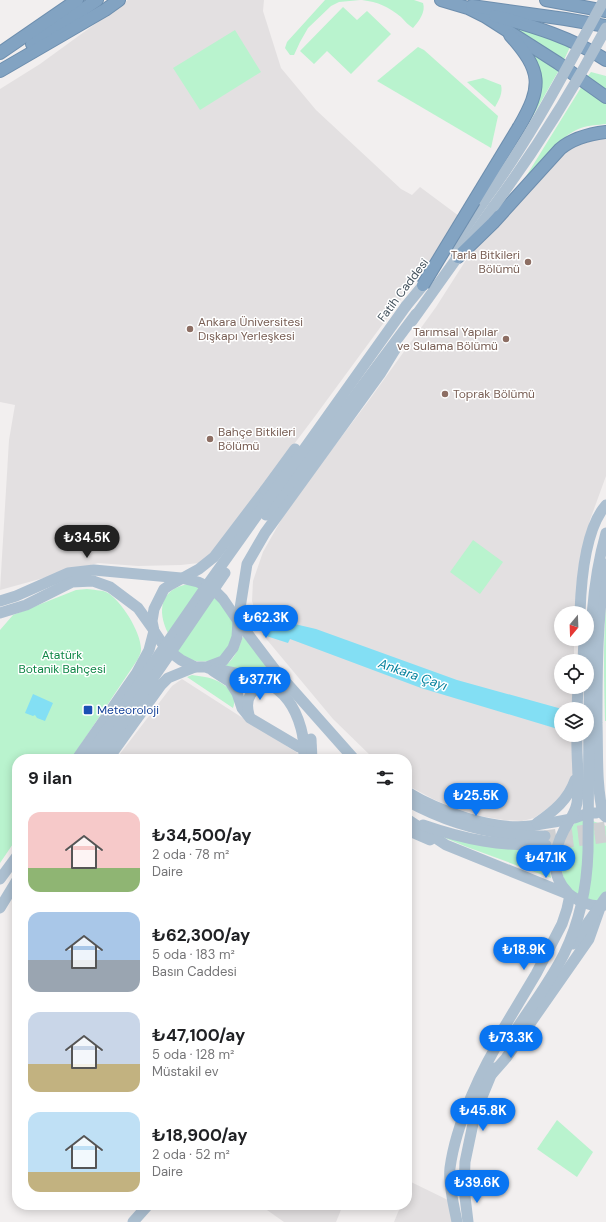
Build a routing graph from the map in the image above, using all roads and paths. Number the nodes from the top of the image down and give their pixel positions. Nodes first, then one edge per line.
1 (77, 0) edge
2 (96, 0) edge
3 (119, 0) edge
4 (441, 0) edge
5 (546, 0) edge
6 (599, 0) edge
7 (605, 1) edge
8 (451, 2) edge
9 (475, 10) junction
10 (606, 11) edge
11 (565, 19) junction
12 (503, 27) junction
13 (606, 27) edge
14 (606, 34) edge
15 (0, 53) edge
16 (606, 60) edge
17 (0, 66) edge
18 (0, 71) edge
19 (606, 97) edge
20 (606, 132) edge
21 (458, 257) junction
22 (423, 285) junction
23 (406, 306) junction
24 (416, 314) junction
25 (606, 506) edge
26 (606, 533) edge
27 (606, 564) edge
28 (181, 578) junction
29 (0, 601) edge
30 (581, 606) edge
31 (587, 606) edge
32 (0, 613) edge
33 (238, 621) junction
34 (154, 631) junction
35 (195, 667) junction
36 (207, 667) junction
37 (276, 671) junction
38 (270, 683) junction
39 (250, 718) junction
40 (577, 742) edge
41 (582, 742) edge
42 (308, 752) edge
43 (81, 754) edge
44 (90, 754) edge
45 (101, 754) edge
46 (112, 754) edge
47 (350, 754) edge
48 (577, 767) junction
49 (598, 767) junction
50 (606, 786) edge
51 (412, 795) edge
52 (412, 804) edge
53 (605, 815) edge
54 (572, 819) junction
55 (412, 824) edge
56 (535, 825) junction
57 (412, 828) edge
58 (12, 863) edge
59 (0, 879) edge
60 (12, 888) edge
61 (570, 895) junction
62 (605, 904) edge
63 (0, 908) edge
64 (561, 927) junction
65 (588, 940) junction
66 (564, 955) junction
67 (510, 1032) junction
68 (496, 1048) junction
69 (492, 1074) junction
70 (144, 1210) edge
71 (133, 1222) edge
72 (457, 1222) edge
73 (468, 1222) edge

1 - 15 highway
2 - 17 highway
3 - 18 highway
4 - 8 highway
5 - 10 highway
6 - 7 highway
7 - 22 main road, Fatih Caddesi, bridge
8 - 9 highway
8 - 11 highway
9 - 12 highway
9 - 16 highway
11 - 13 highway
11 - 14 highway
12 - 19 highway
12 - 22 highway, bridge
13 - 21 main road, Fatih Caddesi, bridge
20 - 21 highway
21 - 24 main road, Fatih Caddesi
22 - 23 main road, Fatih Caddesi
23 - 28 main road, bridge
23 - 44 main road, Fatih Caddesi, bridge
24 - 33 main road, bridge
24 - 45 main road, Fatih Caddesi, bridge
25 - 30 main road
25 - 31 main road
26 - 66 main road, bridge
27 - 49 main road
28 - 29 main road
28 - 33 main road
28 - 34 main road
32 - 34 main road
33 - 36 main road
33 - 37 main road
34 - 35 main road
34 - 43 main road
35 - 36 main road
35 - 46 main road
36 - 38 main road
36 - 39 main road
37 - 42 main road
37 - 47 main road
38 - 39 main road
38 - 42 main road
39 - 42 main road
40 - 48 main road
41 - 67 main road
48 - 54 main road
48 - 56 main road
49 - 50 main road
49 - 53 main road
51 - 56 main road
52 - 55 main road
53 - 54 main road
54 - 56 main road
54 - 61 main road
57 - 61 main road
58 - 59 main road
60 - 63 main road
61 - 62 main road
61 - 64 main road
62 - 65 main road
62 - 66 main road, bridge
64 - 65 main road
64 - 68 main road
65 - 69 main road
66 - 67 main road, bridge
67 - 68 main road
67 - 69 main road
68 - 72 main road
69 - 73 main road
70 - 71 main road

